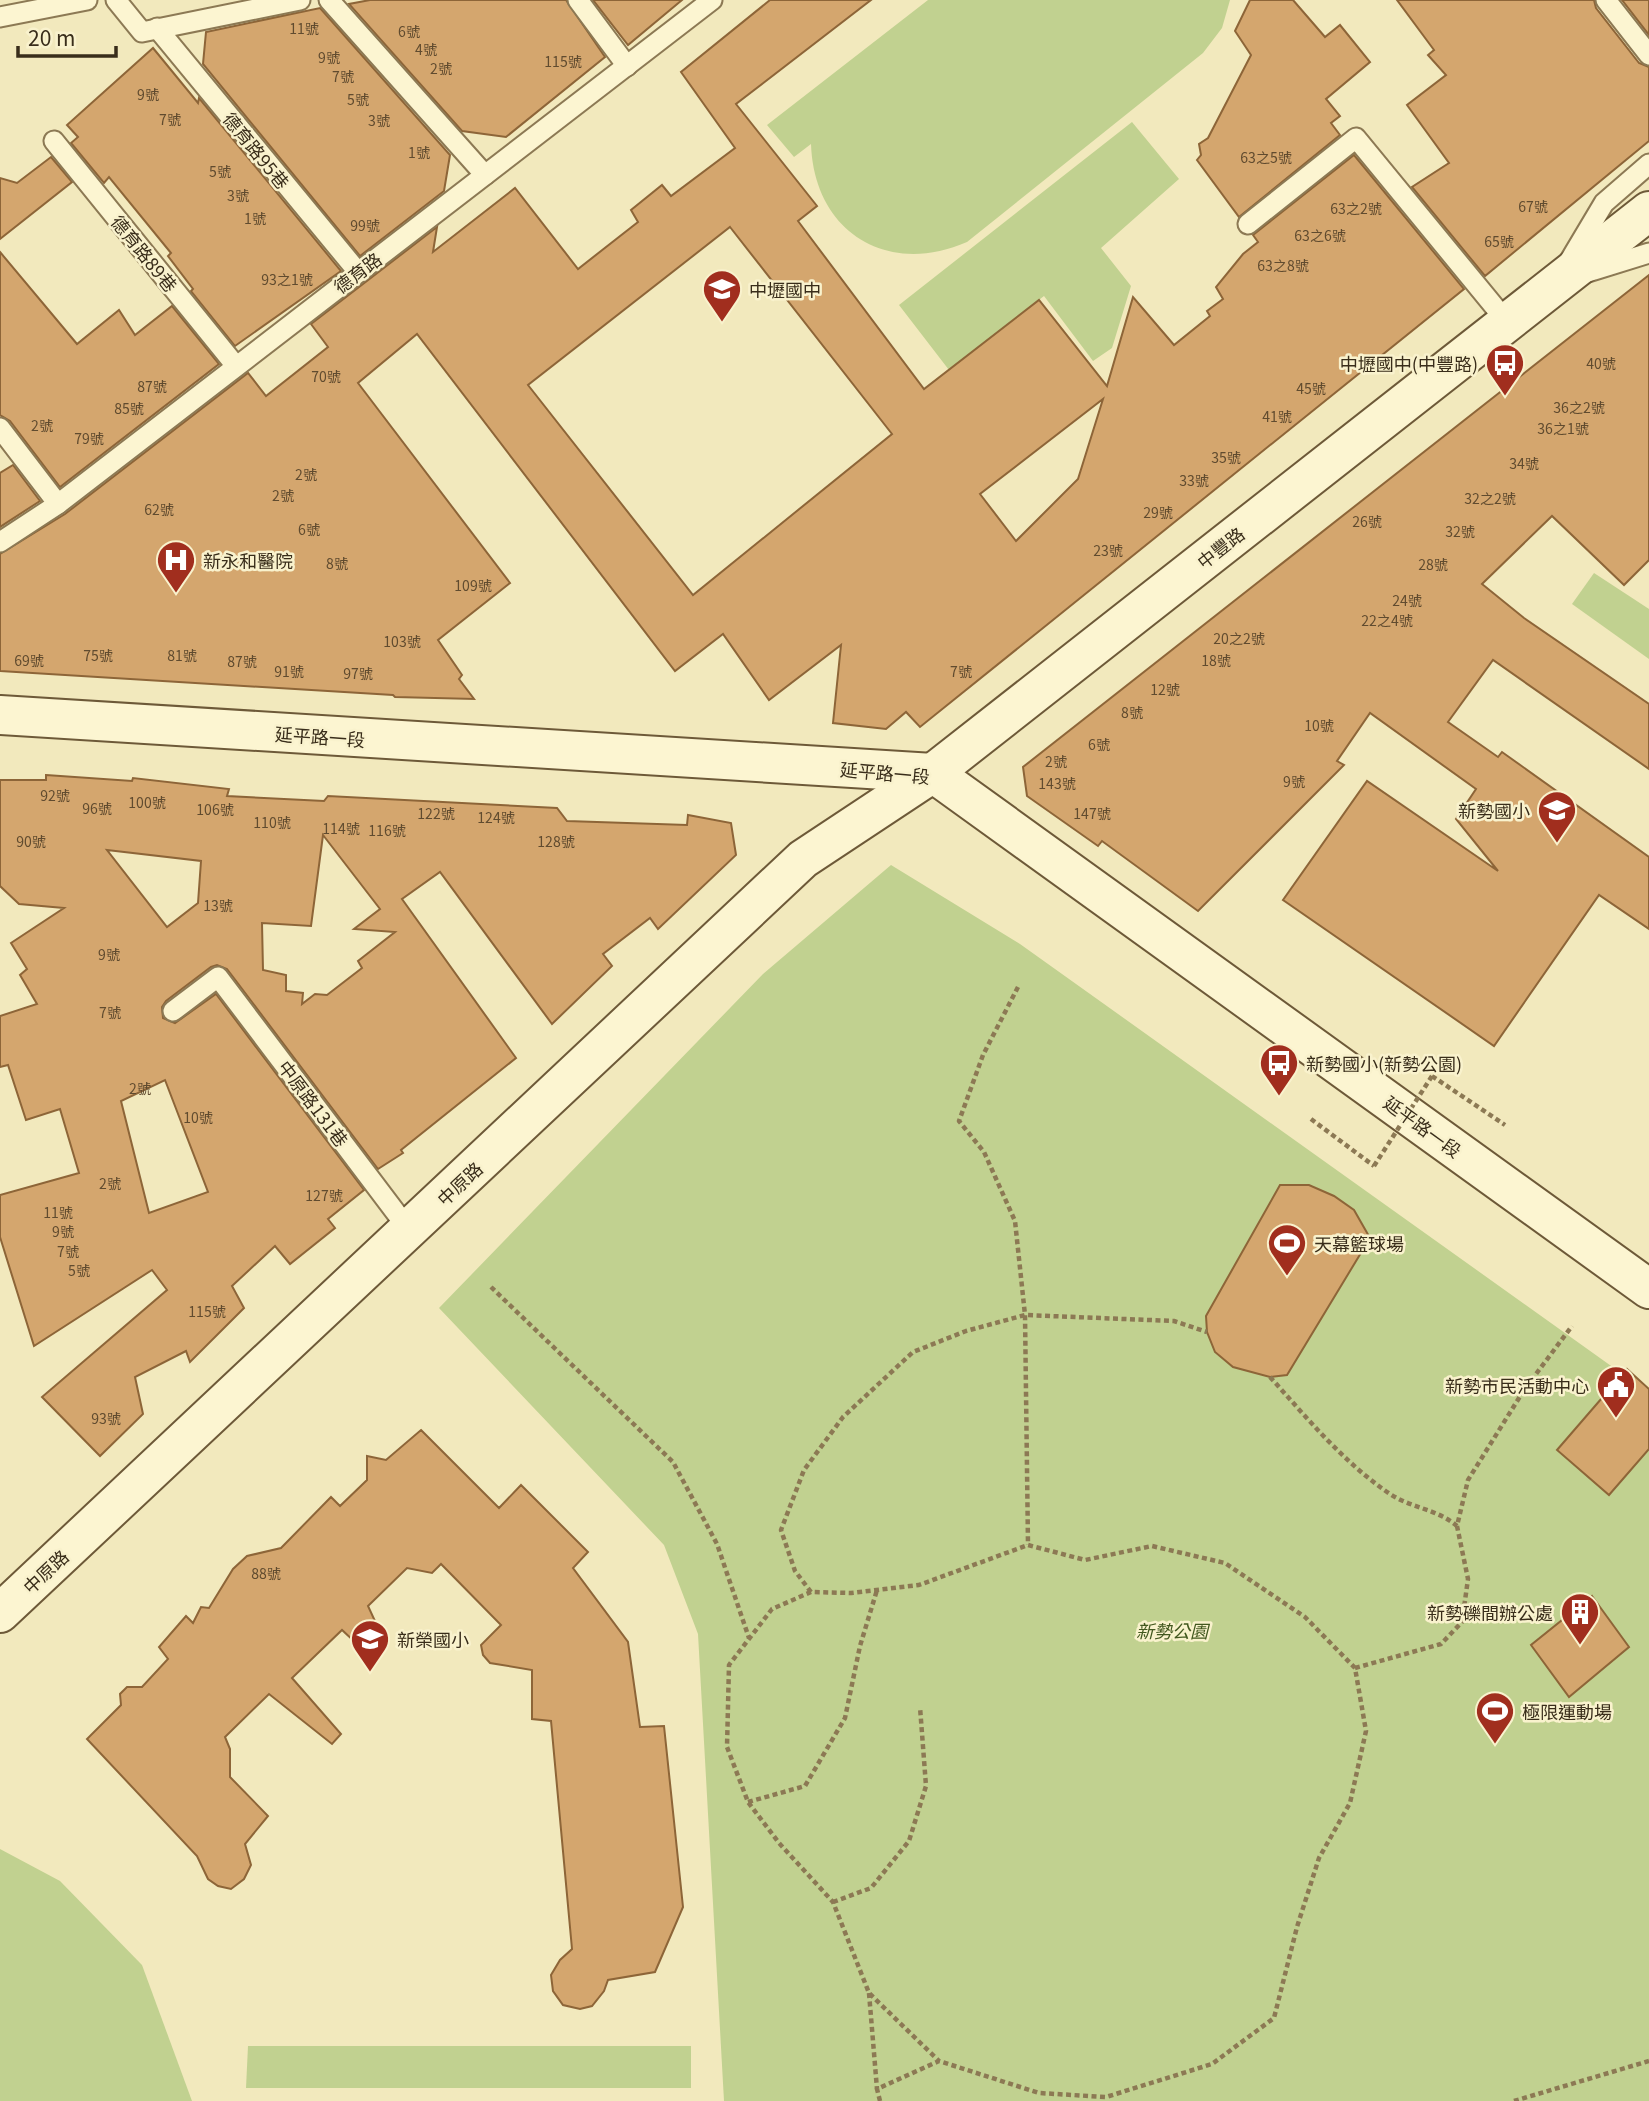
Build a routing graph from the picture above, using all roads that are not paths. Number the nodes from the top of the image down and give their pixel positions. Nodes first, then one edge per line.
1 (88, 0) edge
2 (116, 0) edge
3 (300, 0) edge
4 (330, 0) edge
5 (579, 0) edge
6 (712, 0) edge
7 (1606, 0) edge
8 (0, 17) edge
9 (157, 28) junction
10 (1649, 55) edge
11 (627, 66) junction
12 (54, 141) dead end
13 (1649, 164) edge
14 (485, 175) junction
15 (1649, 211) edge
16 (1248, 224) dead end
17 (1649, 253) edge
18 (358, 272) junction
19 (1556, 282) junction
20 (1507, 322) junction
21 (236, 366) junction
22 (0, 428) edge
23 (58, 504) junction
24 (0, 542) edge
25 (0, 715) edge
26 (933, 773) junction
27 (173, 1011) dead end
28 (409, 1230) junction
29 (1649, 1289) edge
30 (0, 1613) edge

1 - 8 lane
2 - 9 lane
3 - 9 lane
4 - 14 lane
5 - 11 lane
6 - 11 lane, 德育路
7 - 10 lane
9 - 18 lane, 德育路95巷
11 - 14 lane, 德育路
12 - 21 lane, 德育路89巷
13 - 19 lane
14 - 18 lane, 德育路
15 - 19 main road, 中豐路
16 - 20 lane
17 - 19 lane
18 - 21 lane, 德育路
19 - 20 main road, 中豐路
20 - 26 main road, 中豐路
21 - 23 lane, 德育路
22 - 23 lane
23 - 24 lane, 德育路
25 - 26 main road, 延平路一段
26 - 28 main road, 中原路
26 - 29 main road, 延平路一段
27 - 28 lane, 中原路131巷
28 - 30 main road, 中原路

